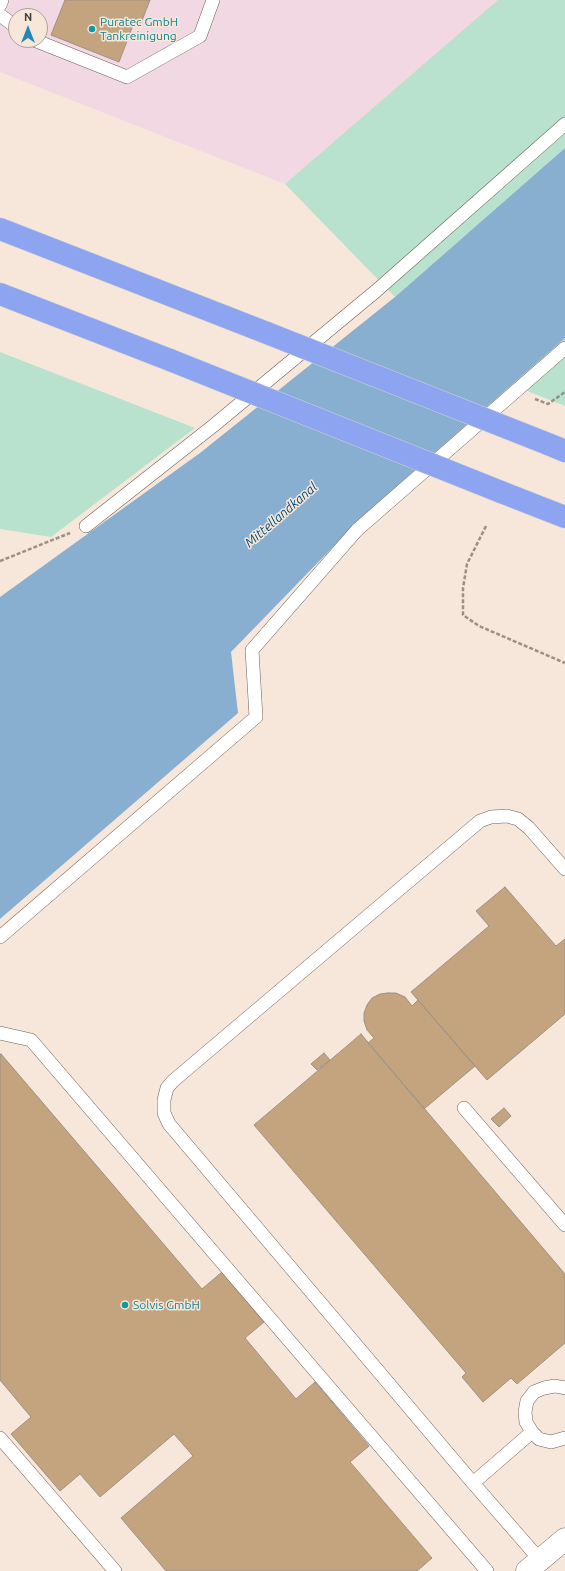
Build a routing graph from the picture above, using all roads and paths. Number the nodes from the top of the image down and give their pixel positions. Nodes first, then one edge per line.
1 (2, 0) edge
2 (213, 0) edge
3 (0, 5) edge
4 (48, 46) edge
5 (565, 124) edge
6 (0, 229) edge
7 (0, 294) edge
8 (565, 348) edge
9 (565, 392) edge
10 (548, 404) dead end
11 (557, 447) edge
12 (565, 517) edge
13 (86, 526) joint
14 (486, 526) dead end
15 (0, 561) edge
16 (565, 663) edge
17 (565, 869) edge
18 (0, 937) edge
19 (0, 1033) edge
20 (464, 1108) dead end
21 (565, 1225) edge
22 (565, 1388) edge
23 (532, 1432) junction
24 (0, 1438) edge
25 (565, 1438) edge
26 (473, 1483) junction
27 (565, 1539) edge
28 (534, 1566) edge
29 (115, 1571) edge
30 (487, 1571) edge

1 - 3 lane
2 - 4 lane
5 - 13 lane
6 - 11 highway, bridge
7 - 12 highway, bridge
8 - 18 lane
9 - 10 path
13 - 15 path
14 - 16 path
17 - 26 lane
19 - 30 lane
20 - 21 lane
22 - 23 lane
23 - 25 lane
23 - 26 lane
24 - 29 lane
26 - 28 lane
27 - 28 street

